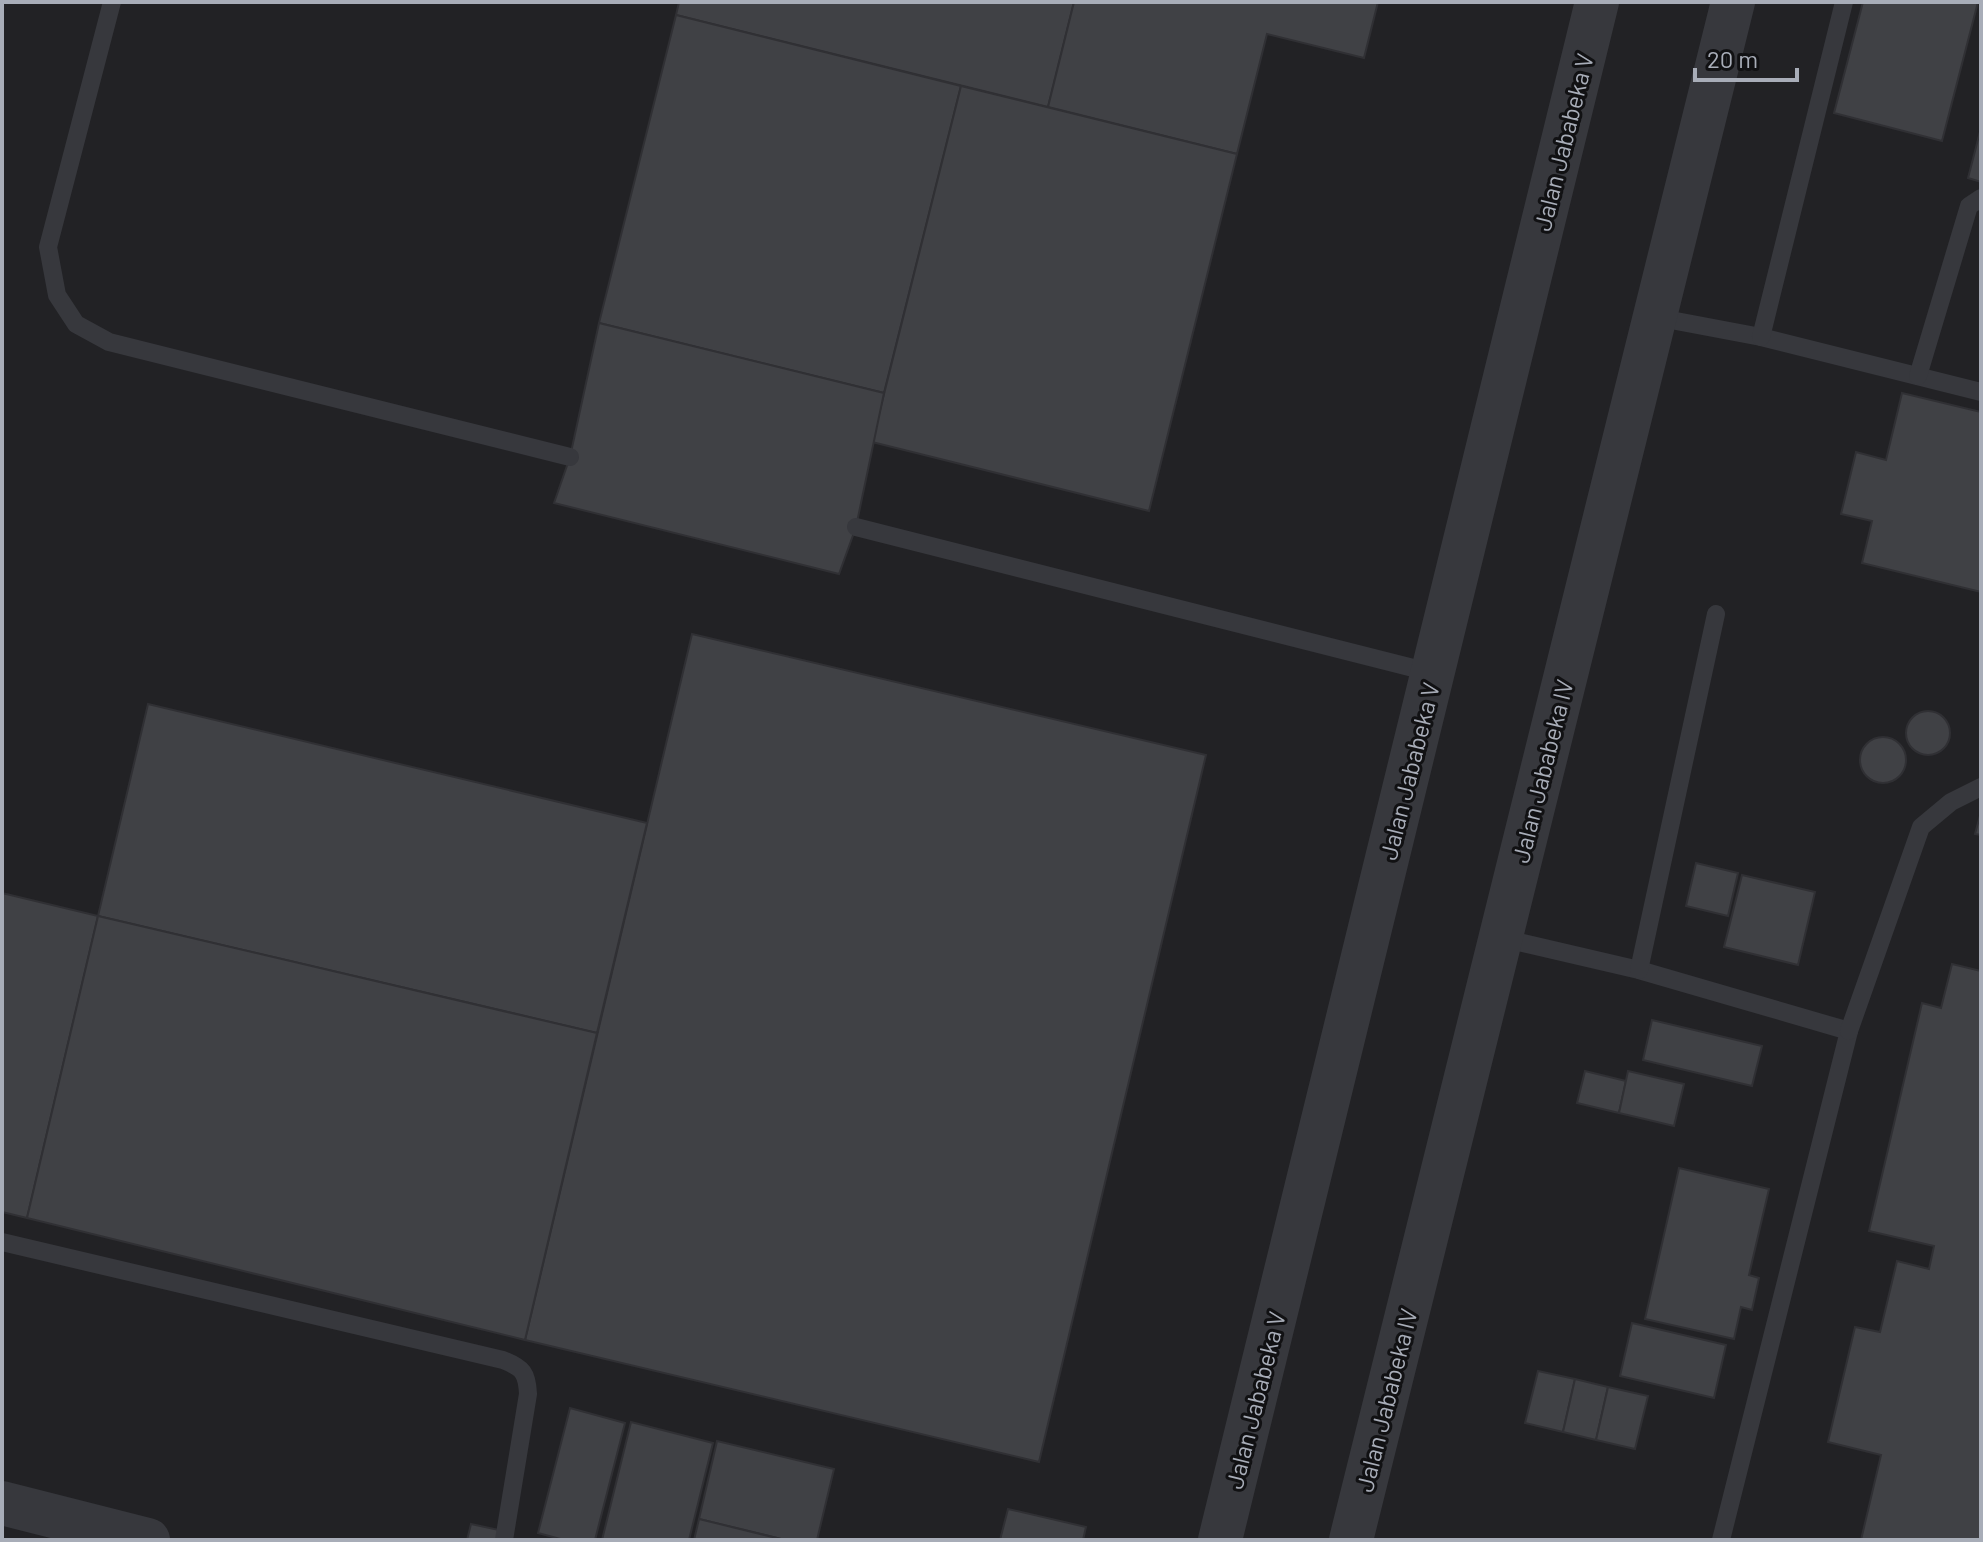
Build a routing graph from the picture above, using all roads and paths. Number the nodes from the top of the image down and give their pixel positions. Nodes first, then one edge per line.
1 (112, 2) edge
2 (1597, 2) edge
3 (1733, 2) edge
4 (1844, 2) edge
5 (1981, 198) edge
6 (1655, 317) junction
7 (1761, 337) junction
8 (1918, 376) junction
9 (1981, 392) edge
10 (570, 457) dead end
11 (856, 527) dead end
12 (1716, 614) dead end
13 (1433, 673) junction
14 (1981, 787) edge
15 (1501, 938) junction
16 (1639, 970) junction
17 (1849, 1031) junction
18 (2, 1242) edge
19 (2, 1503) edge
20 (148, 1540) edge
21 (504, 1540) edge
22 (1220, 1540) edge
23 (1351, 1540) edge
24 (1721, 1540) edge

1 - 10 lane
2 - 13 street, Jalan Jababeka V
3 - 6 street, Jalan Jababeka IV
4 - 7 lane
5 - 8 lane
6 - 7 lane
6 - 15 street, Jalan Jababeka IV
7 - 8 lane
8 - 9 lane
11 - 13 lane
12 - 16 lane
13 - 22 street, Jalan Jababeka V
14 - 17 lane
15 - 16 lane
15 - 23 street, Jalan Jababeka IV
16 - 17 lane
17 - 24 lane
18 - 21 lane
19 - 20 street

